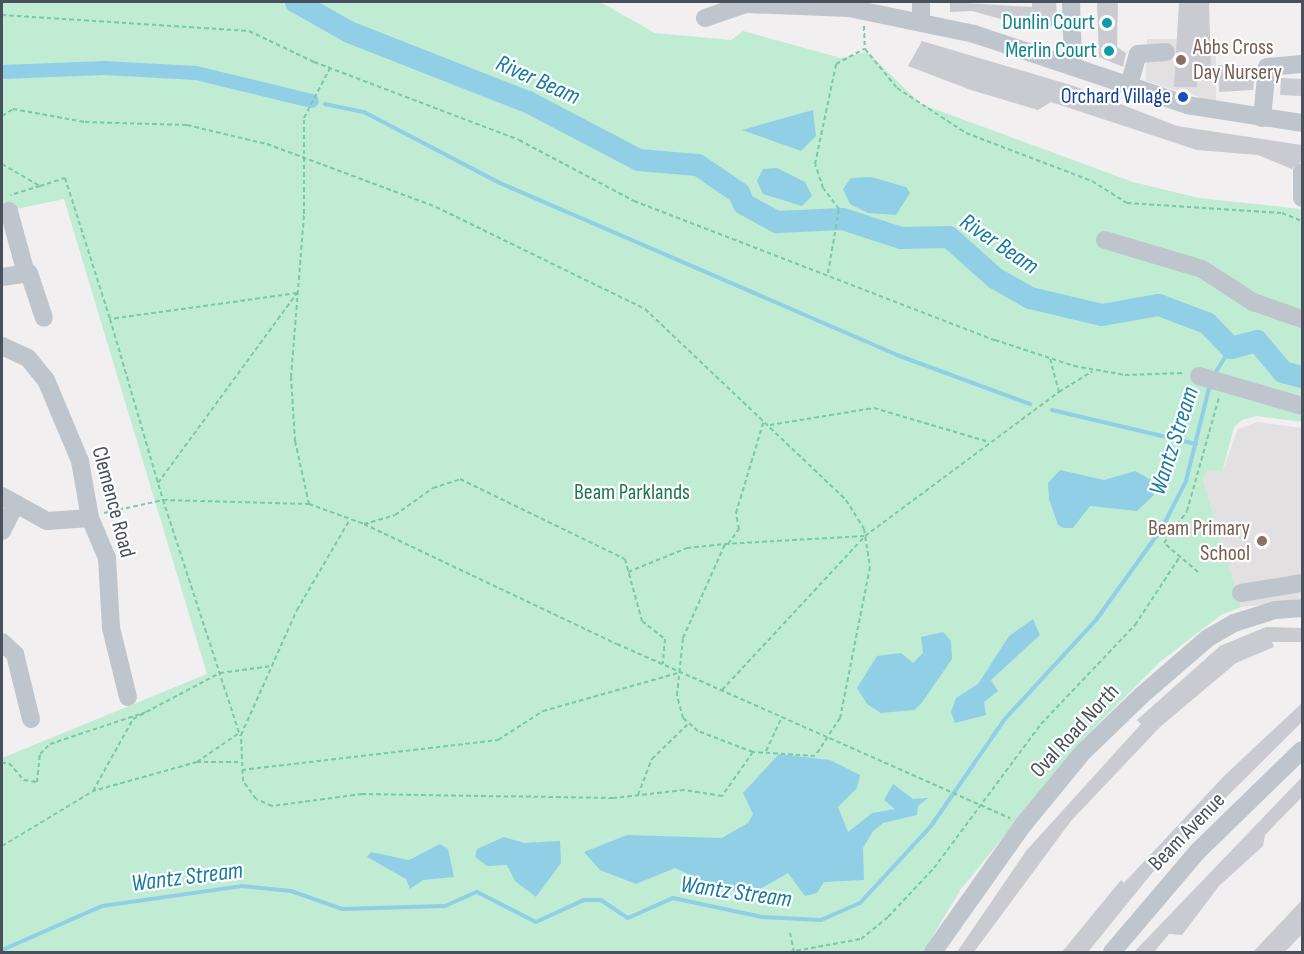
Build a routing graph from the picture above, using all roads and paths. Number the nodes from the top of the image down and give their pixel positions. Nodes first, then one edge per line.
1 (921, 2) edge
2 (1071, 2) edge
3 (865, 11) junction
4 (2, 15) edge
5 (705, 18) dead end
6 (921, 21) junction
7 (865, 49) junction
8 (1166, 52) dead end
9 (1073, 62) junction
10 (1302, 64) edge
11 (330, 68) junction
12 (1130, 85) junction
13 (2, 116) edge
14 (1262, 118) junction
15 (1302, 123) edge
16 (305, 158) junction
17 (2, 164) edge
18 (1302, 172) edge
19 (40, 186) junction
20 (1302, 198) edge
21 (5, 205) edge
22 (1302, 221) edge
23 (1105, 240) dead end
24 (25, 270) junction
25 (828, 273) junction
26 (2, 276) edge
27 (297, 293) junction
28 (44, 318) dead end
29 (110, 319) junction
30 (1302, 319) edge
31 (2, 346) edge
32 (1050, 358) junction
33 (1093, 370) junction
34 (1199, 376) joint
35 (1222, 382) junction
36 (1059, 392) junction
37 (1302, 406) edge
38 (764, 420) junction
39 (770, 425) junction
40 (988, 442) junction
41 (158, 483) junction
42 (163, 500) junction
43 (8, 501) edge
44 (309, 504) junction
45 (90, 518) junction
46 (349, 521) junction
47 (364, 524) junction
48 (2, 531) edge
49 (865, 536) junction
50 (727, 544) junction
51 (1179, 558) junction
52 (628, 572) junction
53 (1198, 572) dead end
54 (1302, 584) edge
55 (1241, 593) dead end
56 (1302, 608) edge
57 (2, 642) edge
58 (663, 664) junction
59 (272, 666) junction
60 (682, 672) junction
61 (220, 673) junction
62 (722, 690) junction
63 (129, 697) dead end
64 (147, 712) junction
65 (782, 717) junction
66 (31, 718) dead end
67 (689, 723) junction
68 (239, 733) junction
69 (827, 738) junction
70 (241, 739) junction
71 (1302, 750) edge
72 (753, 752) junction
73 (766, 752) junction
74 (197, 762) junction
75 (238, 762) junction
76 (2, 763) edge
77 (240, 770) junction
78 (93, 791) junction
79 (638, 795) junction
80 (982, 802) junction
81 (1023, 825) junction
82 (2, 846) edge
83 (790, 933) dead end
84 (789, 952) edge
85 (794, 952) edge
86 (933, 952) edge
87 (1112, 952) edge

1 - 6 street
2 - 9 street
3 - 5 street
3 - 6 street
3 - 7 path
4 - 11 path
6 - 9 street
7 - 22 path
7 - 25 path
8 - 12 street
9 - 12 street
10 - 14 street
11 - 16 path
11 - 25 path
12 - 14 street
13 - 16 path
14 - 15 street
16 - 27 path
16 - 38 path
17 - 19 path
18 - 20 street
19 - 21 path
19 - 29 path
21 - 24 street
23 - 30 street
24 - 26 street
24 - 28 street
25 - 32 path
27 - 29 path
27 - 41 path
27 - 44 path
29 - 41 path
31 - 45 street, Clemence Road
32 - 33 path
32 - 36 path
33 - 34 path
33 - 36 path
34 - 35 street
35 - 37 street
35 - 51 path
36 - 40 path
38 - 39 path
38 - 50 path
39 - 40 path
39 - 49 path
40 - 49 path
41 - 42 path
42 - 44 path
42 - 45 path
42 - 61 path
43 - 45 street
43 - 48 street
44 - 46 path
45 - 63 street, Clemence Road
46 - 47 path
46 - 59 path
47 - 52 path
47 - 58 path
49 - 50 path
49 - 62 path
49 - 69 path
50 - 52 path
50 - 60 path
51 - 53 path
51 - 80 path
52 - 58 path
54 - 55 street
56 - 81 street, Oval Road North
57 - 66 street
58 - 60 path
59 - 61 path
59 - 70 path
60 - 62 path
60 - 67 path
60 - 77 path
61 - 64 path
61 - 68 path
62 - 65 path
64 - 76 path
64 - 78 path
65 - 69 path
65 - 73 path
67 - 72 path
67 - 79 path
68 - 70 path
68 - 74 path
69 - 73 path
69 - 80 path
70 - 75 path
71 - 87 street, Beam Avenue
72 - 73 path
72 - 79 path
74 - 75 path
74 - 78 path
75 - 77 path
77 - 79 path
78 - 82 path
80 - 81 path
80 - 85 path
81 - 86 street, Oval Road North
83 - 85 path
84 - 85 path

